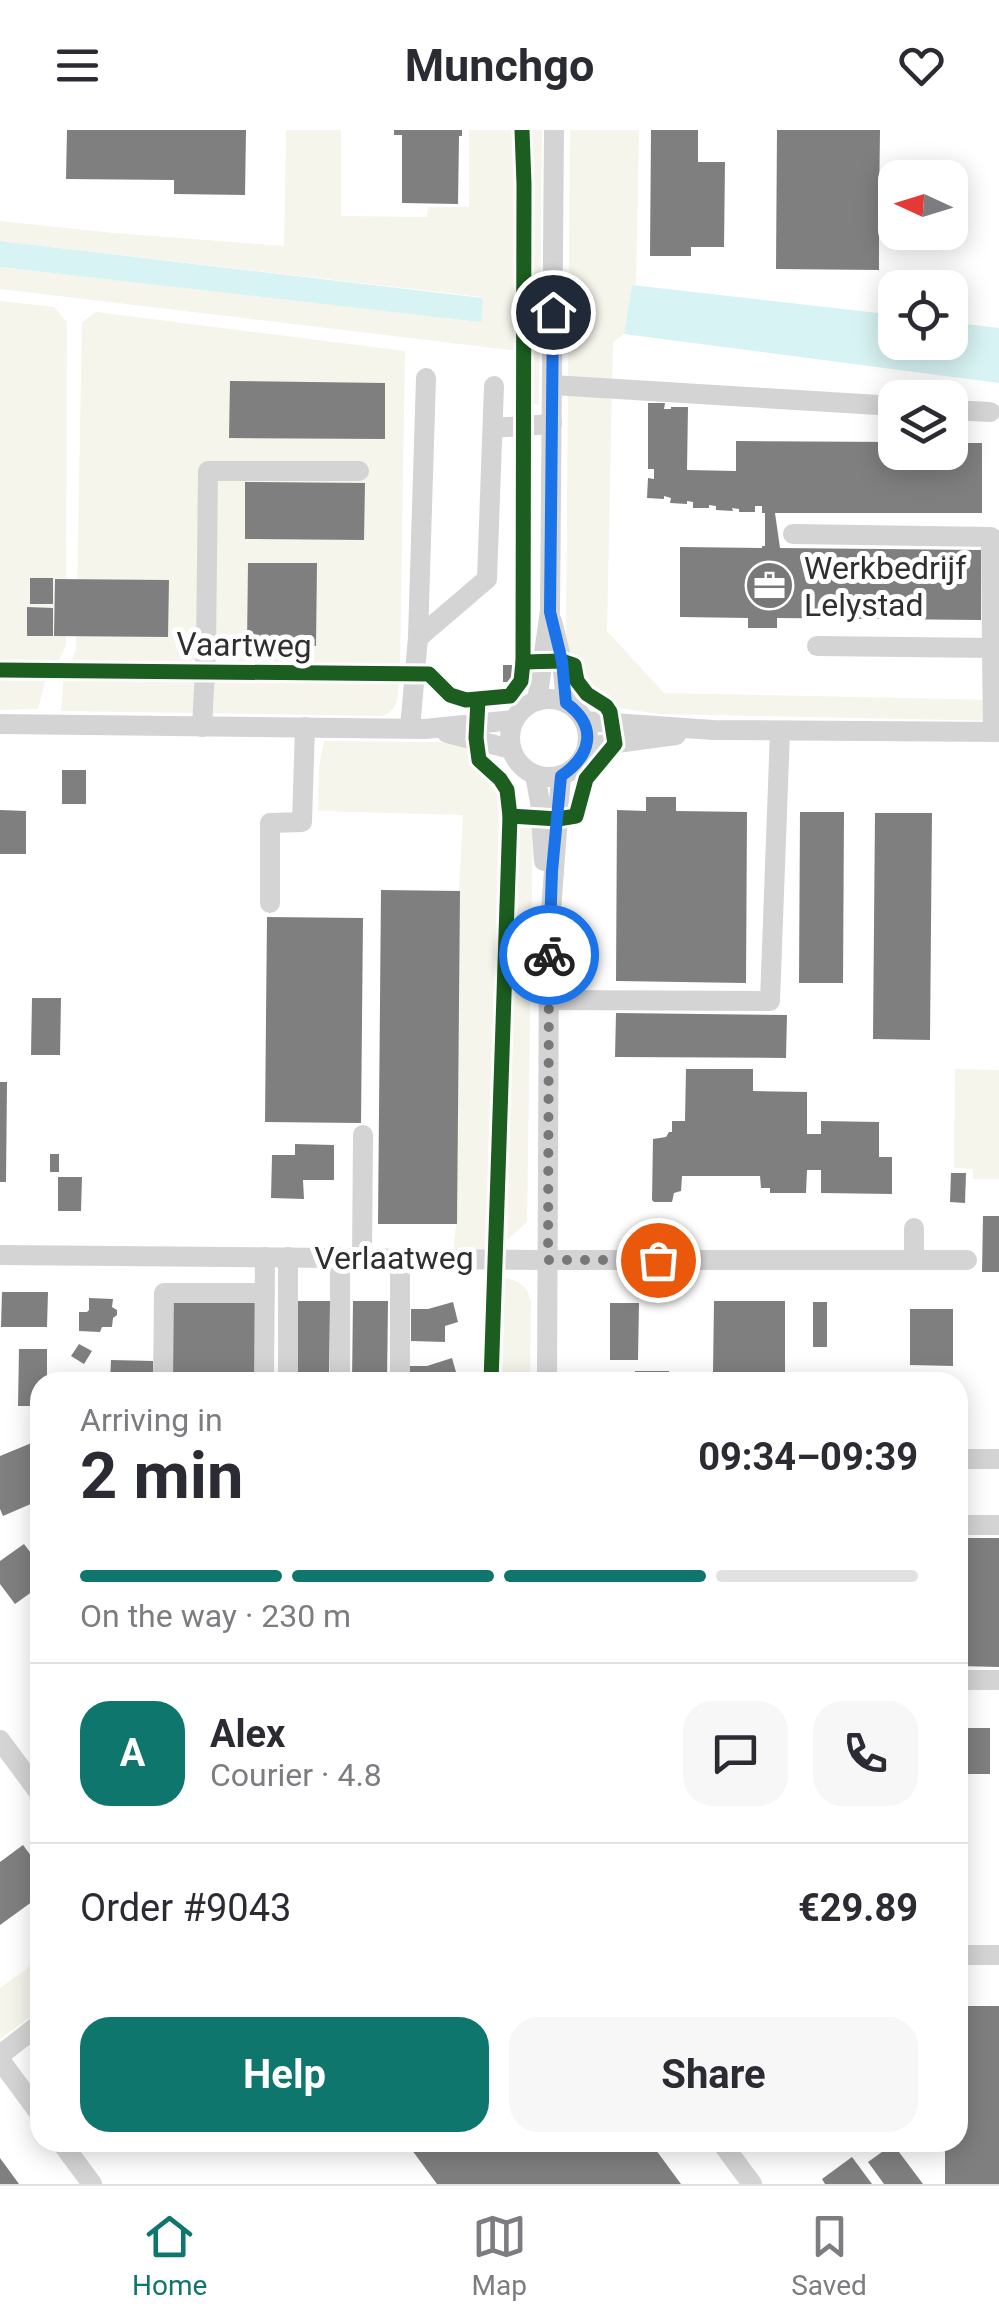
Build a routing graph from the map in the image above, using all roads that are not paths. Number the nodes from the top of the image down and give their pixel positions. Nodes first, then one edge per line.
1 (554, 130) edge
2 (426, 378) dead end
3 (494, 386) dead end
4 (552, 386) junction
5 (878, 405) edge
6 (968, 411) edge
7 (990, 412) dead end
8 (552, 424) junction
9 (493, 428) junction
10 (360, 471) dead end
11 (793, 534) dead end
12 (550, 612) junction
13 (418, 638) junction
14 (817, 646) dead end
15 (992, 648) junction
16 (537, 701) junction
17 (566, 703) junction
18 (514, 720) junction
19 (584, 720) junction
20 (0, 724) edge
21 (202, 727) junction
22 (304, 727) junction
23 (417, 728) junction
24 (713, 730) junction
25 (780, 731) junction
26 (996, 732) edge
27 (587, 747) junction
28 (511, 748) junction
29 (534, 775) junction
30 (561, 776) junction
31 (270, 902) dead end
32 (549, 938) junction
33 (548, 1000) junction
34 (362, 1135) dead end
35 (914, 1228) dead end
36 (0, 1255) edge
37 (172, 1256) junction
38 (265, 1257) junction
39 (288, 1257) junction
40 (340, 1258) junction
41 (362, 1258) junction
42 (400, 1258) junction
43 (914, 1259) junction
44 (548, 1260) junction
45 (967, 1260) dead end
46 (172, 1293) junction
47 (265, 1293) junction
48 (163, 1372) edge
49 (264, 1372) edge
50 (288, 1372) edge
51 (340, 1372) edge
52 (400, 1372) edge
53 (547, 1372) edge
54 (968, 1459) edge
55 (999, 1459) edge
56 (968, 1524) edge
57 (999, 1525) edge
58 (968, 1680) edge
59 (999, 1680) edge
60 (0, 1740) edge
61 (30, 1780) edge
62 (968, 1955) edge
63 (999, 1956) edge
64 (30, 2032) edge
65 (0, 2058) edge
66 (30, 2100) edge
67 (68, 2152) edge
68 (728, 2152) edge
69 (92, 2184) edge
70 (752, 2184) edge

1 - 4 street
2 - 13 street
3 - 9 street
4 - 5 street
4 - 8 street
6 - 7 street
8 - 9 street
8 - 12 street
9 - 13 street
10 - 21 street
11 - 15 street
12 - 16 street
12 - 17 street
13 - 23 street
14 - 15 street
15 - 26 street
16 - 17 street
16 - 18 street
17 - 19 street
18 - 23 street
18 - 28 street
19 - 24 street
19 - 27 street
20 - 21 street
21 - 22 street
22 - 23 street
22 - 31 street
23 - 28 street
24 - 25 street
24 - 27 street
25 - 26 street
25 - 33 street
27 - 30 street
28 - 29 street
29 - 30 street
29 - 32 street
30 - 32 street
32 - 33 street
33 - 44 street
34 - 41 street
35 - 43 street
36 - 37 street, Verlaatweg
37 - 38 street, Verlaatweg
37 - 46 street
38 - 39 street, Verlaatweg
38 - 47 street
39 - 40 street, Verlaatweg
39 - 50 street
40 - 41 street, Verlaatweg
40 - 51 street
41 - 42 street, Verlaatweg
42 - 44 street, Verlaatweg
42 - 52 street
43 - 44 street, Verlaatweg
43 - 45 street, Verlaatweg
44 - 53 street
46 - 47 street
46 - 48 street
47 - 49 street
54 - 55 street
56 - 57 street
58 - 59 street
60 - 61 street
62 - 63 street
64 - 65 street
65 - 66 street
67 - 69 street
68 - 70 street

